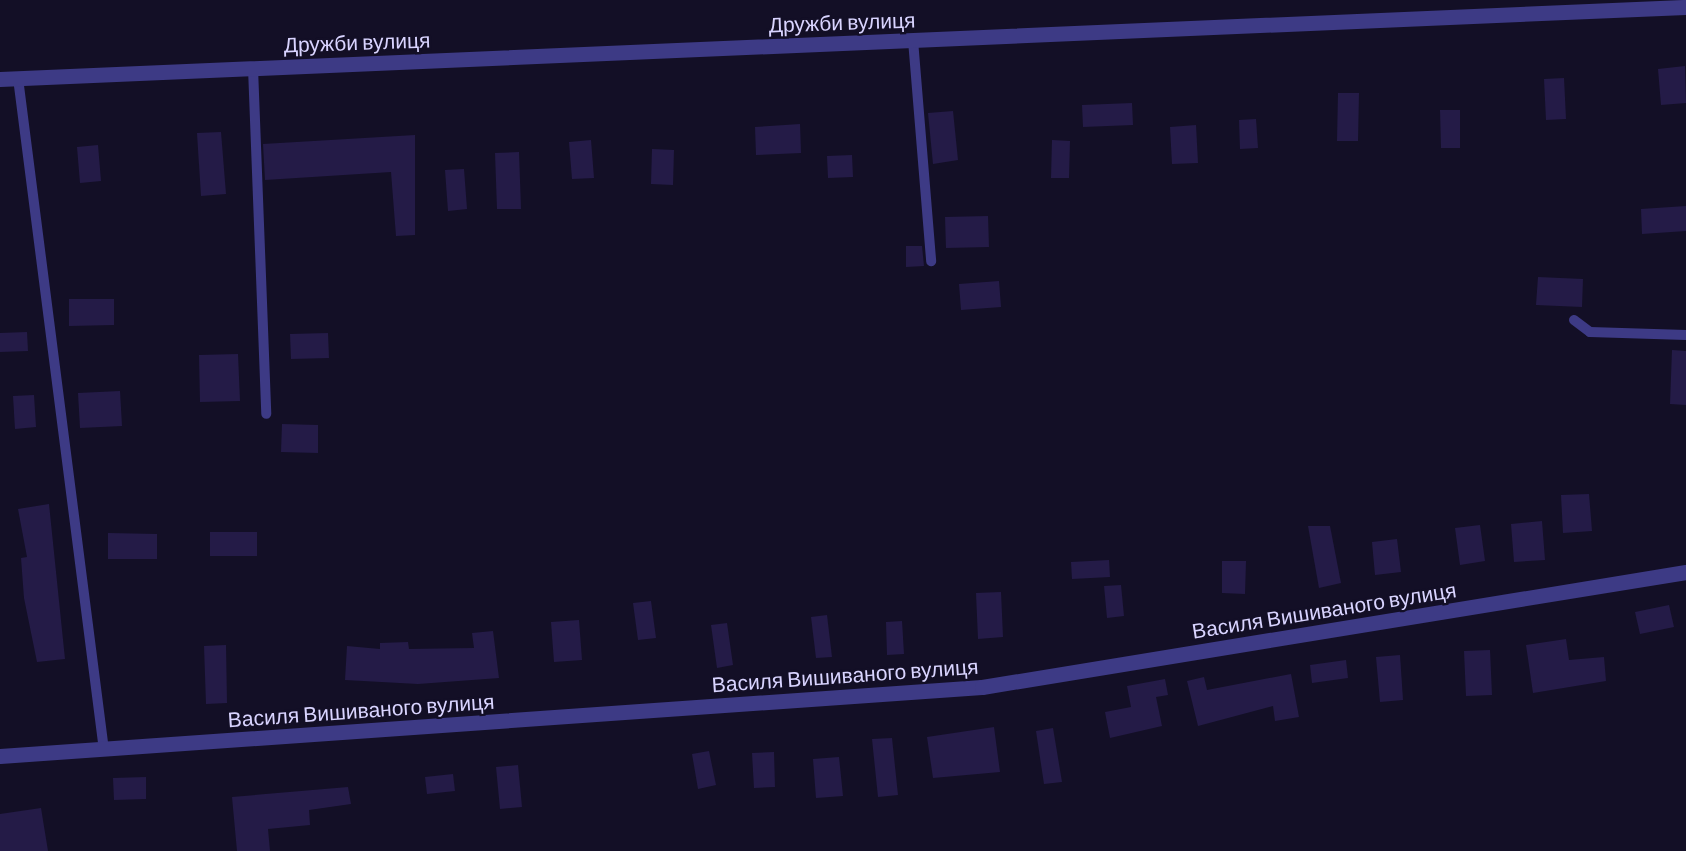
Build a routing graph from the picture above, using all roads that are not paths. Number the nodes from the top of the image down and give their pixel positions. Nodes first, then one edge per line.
1 (1686, 7) edge
2 (913, 39) junction
3 (253, 68) junction
4 (18, 78) junction
5 (0, 79) edge
6 (931, 261) dead end
7 (1574, 320) dead end
8 (1686, 335) edge
9 (266, 414) dead end
10 (1686, 572) edge
11 (104, 750) junction
12 (0, 756) edge

1 - 2 street, Дружби вулиця
2 - 3 street, Дружби вулиця
2 - 6 lane
3 - 4 street, Дружби вулиця
3 - 9 lane
4 - 5 street, Дружби вулиця
4 - 11 lane
7 - 8 lane
10 - 11 street, Василя Вишиваного вулиця
11 - 12 street, Василя Вишиваного вулиця

